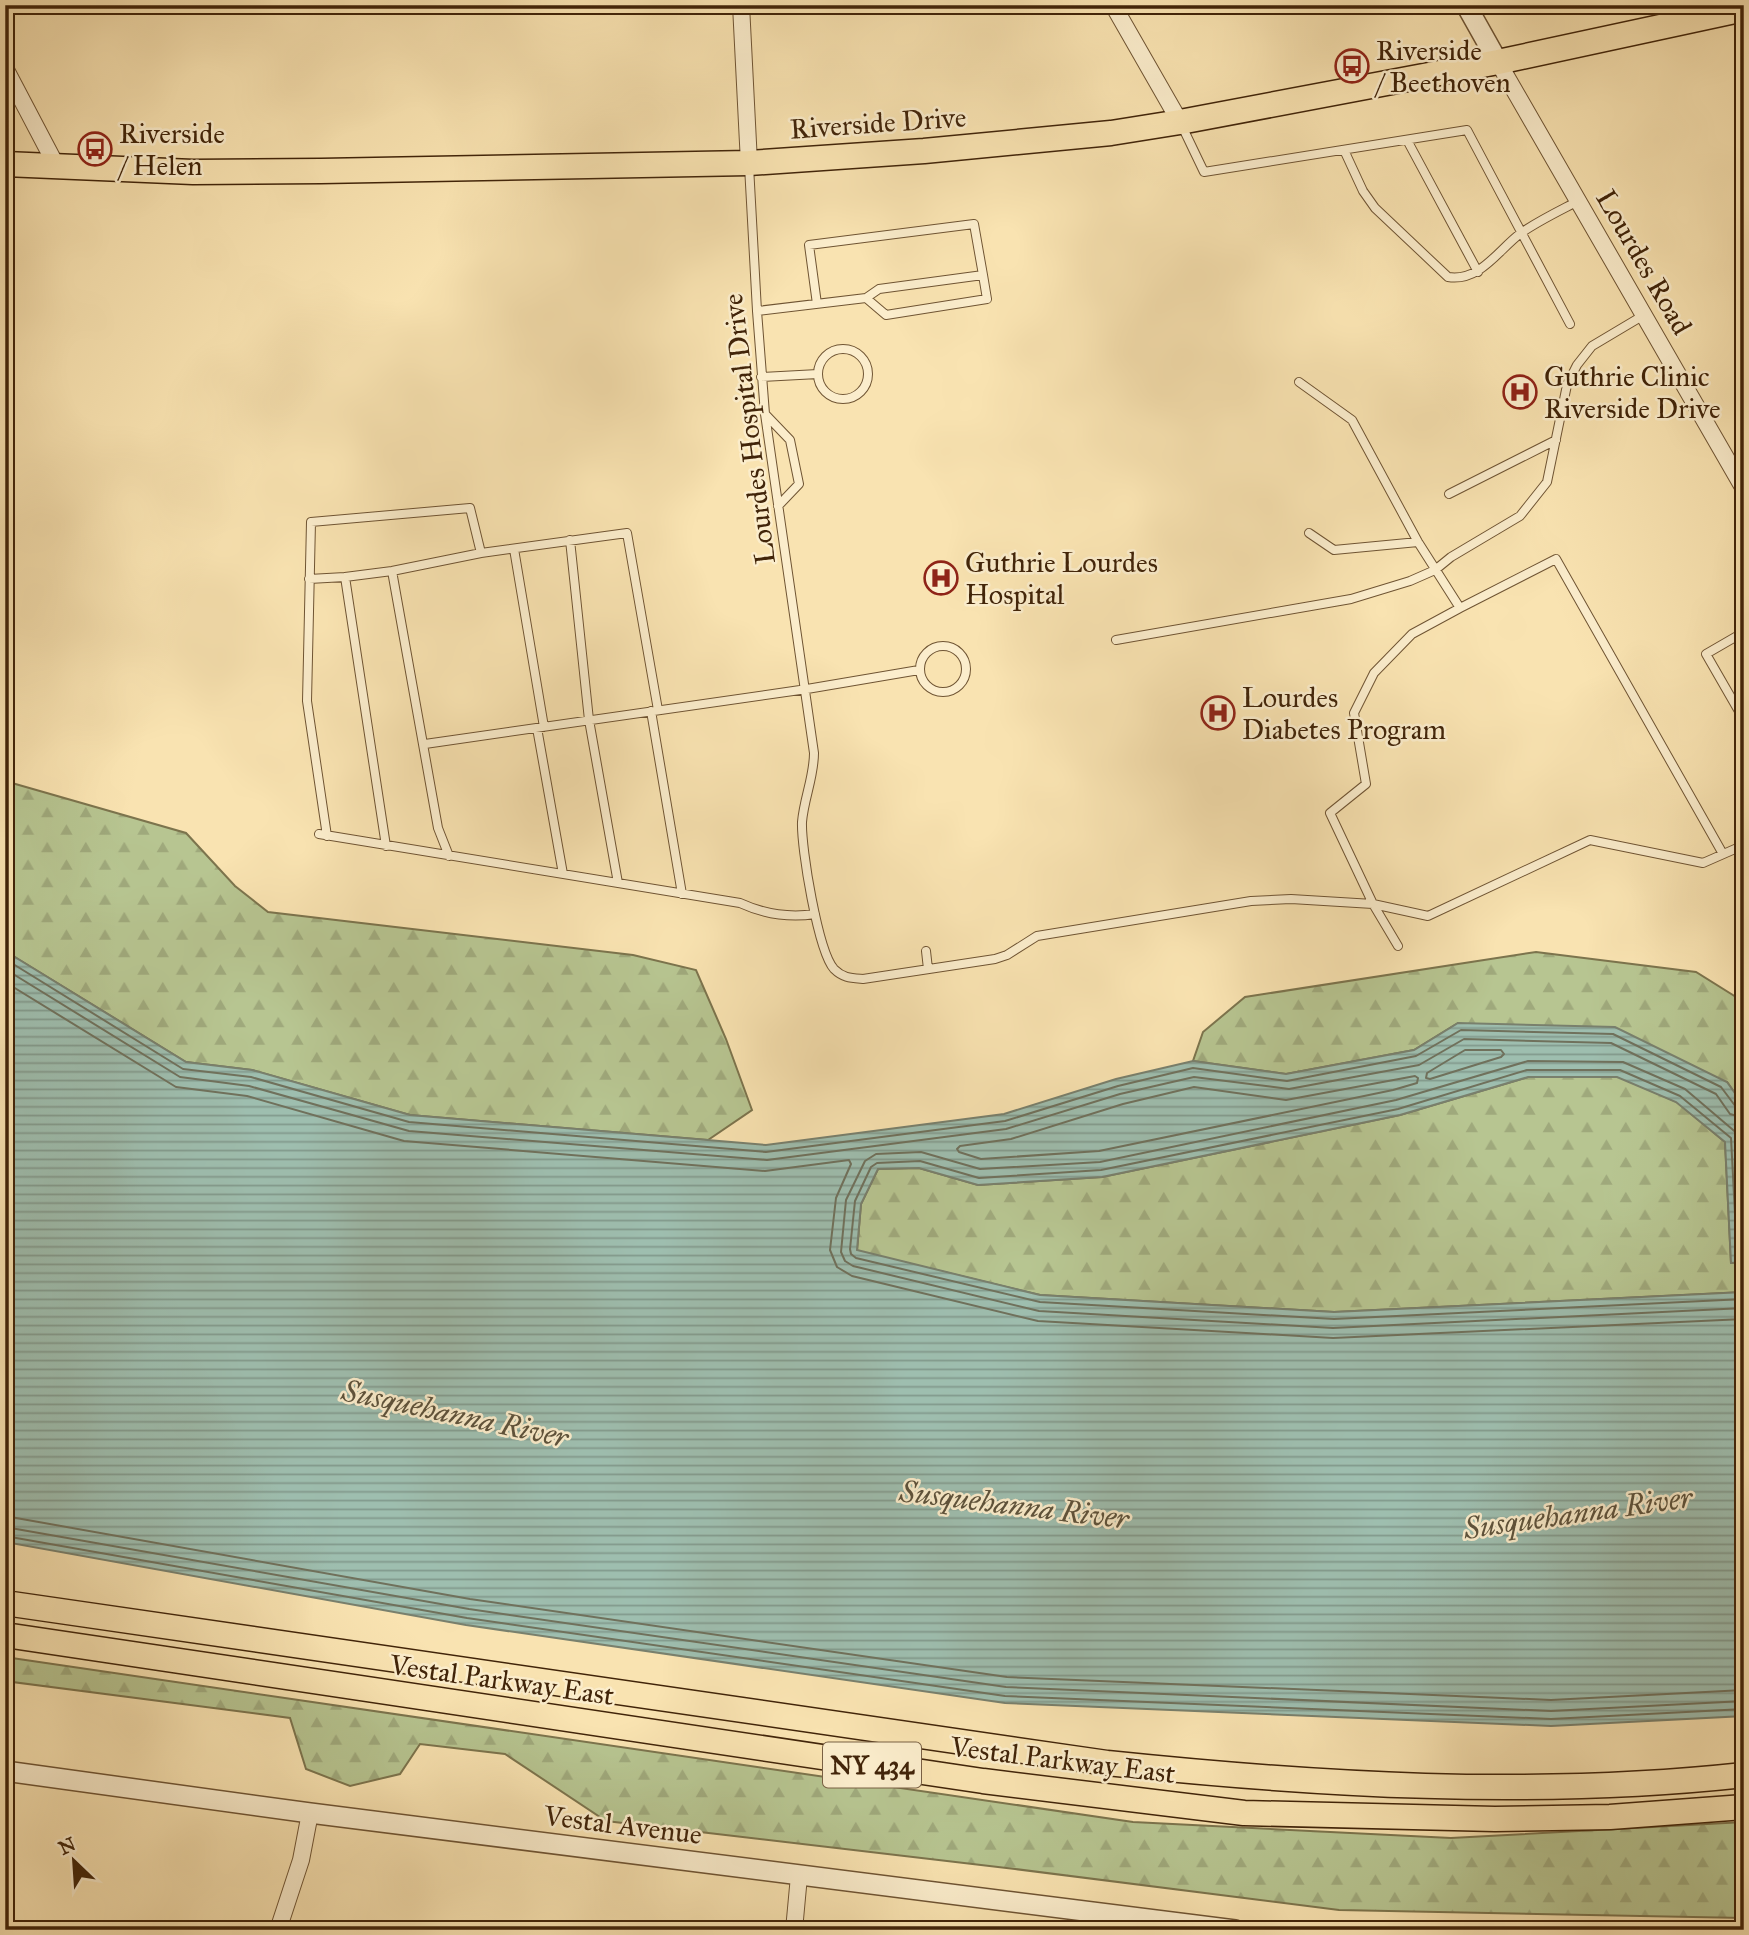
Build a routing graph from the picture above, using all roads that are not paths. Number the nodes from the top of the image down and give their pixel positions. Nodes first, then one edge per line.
1 (741, 5) edge
2 (1113, 5) edge
3 (1466, 5) edge
4 (1744, 9) edge
5 (1498, 62) junction
6 (5, 68) edge
7 (1180, 122) junction
8 (1407, 140) junction
9 (1344, 150) junction
10 (749, 163) junction
11 (5, 164) edge
12 (57, 167) junction
13 (1578, 201) junction
14 (1521, 233) junction
15 (1478, 272) junction
16 (983, 275) junction
17 (866, 299) junction
18 (817, 304) junction
19 (757, 311) junction
20 (1644, 315) junction
21 (1570, 324) dead end
22 (818, 374) junction
23 (761, 377) junction
24 (1299, 382) dead end
25 (765, 414) junction
26 (1556, 440) junction
27 (1744, 489) edge
28 (1449, 494) dead end
29 (778, 506) junction
30 (1309, 533) dead end
31 (570, 540) junction
32 (1418, 542) junction
33 (514, 549) junction
34 (481, 553) junction
35 (1435, 570) junction
36 (392, 571) junction
37 (345, 577) junction
38 (309, 579) junction
39 (1460, 608) junction
40 (1744, 632) edge
41 (1116, 640) dead end
42 (919, 670) junction
43 (807, 689) junction
44 (655, 711) junction
45 (589, 720) junction
46 (1744, 720) edge
47 (541, 727) junction
48 (425, 744) junction
49 (1744, 845) edge
50 (386, 846) junction
51 (1723, 854) junction
52 (449, 856) junction
53 (563, 874) junction
54 (618, 883) junction
55 (682, 894) junction
56 (1373, 904) junction
57 (814, 914) junction
58 (1398, 946) dead end
59 (926, 951) dead end
60 (928, 969) junction
61 (5, 1603) edge
62 (5, 1635) edge
63 (5, 1771) edge
64 (1744, 1775) edge
65 (1744, 1807) edge
66 (310, 1813) junction
67 (799, 1876) junction
68 (278, 1930) edge
69 (793, 1930) edge
70 (1235, 1930) edge

1 - 10 street
2 - 7 street
3 - 5 street
4 - 5 main road, Riverside Drive
5 - 7 main road, Riverside Drive
5 - 13 street, Lourdes Road
6 - 12 street
7 - 9 lane
7 - 10 main road, Riverside Drive
8 - 9 lane
8 - 14 lane
8 - 15 lane
9 - 15 lane
10 - 12 main road, Riverside Drive
10 - 19 lane, Lourdes Hospital Drive
11 - 12 main road, Riverside Drive
13 - 14 lane
13 - 20 street, Lourdes Road
14 - 15 lane
14 - 21 lane
16 - 17 lane
16 - 17 lane
16 - 18 lane
17 - 18 lane
18 - 19 lane
19 - 23 lane, Lourdes Hospital Drive
20 - 26 lane
20 - 27 street, Lourdes Road
22 - 22 lane
22 - 23 lane
23 - 25 lane, Lourdes Hospital Drive
24 - 32 lane
25 - 29 lane, Lourdes Hospital Drive
25 - 29 lane
26 - 28 lane
26 - 35 lane
29 - 43 lane, Lourdes Hospital Drive
30 - 32 lane
31 - 33 lane
31 - 44 lane
31 - 45 lane
32 - 35 lane
33 - 34 lane
33 - 47 lane
34 - 36 lane
34 - 38 lane
35 - 39 lane
35 - 41 lane
36 - 37 lane
36 - 48 lane
37 - 38 lane
37 - 50 lane
38 - 50 lane
39 - 51 lane
39 - 56 lane
40 - 46 lane
42 - 42 lane
42 - 43 lane
43 - 44 lane
43 - 57 lane, Lourdes Hospital Drive
44 - 45 lane
44 - 55 lane
45 - 47 lane
45 - 54 lane
47 - 48 lane
47 - 53 lane
48 - 52 lane
49 - 51 lane
50 - 52 lane
51 - 56 lane
52 - 53 lane
53 - 54 lane
54 - 55 lane
55 - 57 lane
56 - 58 lane
56 - 60 lane
57 - 60 lane, Lourdes Hospital Drive
59 - 60 lane
61 - 64 main road, Vestal Parkway East / NY 434
62 - 65 main road, Vestal Parkway East / NY 434
63 - 66 street, Vestal Avenue
66 - 67 street, Vestal Avenue
66 - 68 street
67 - 69 street
67 - 70 street, Vestal Avenue

